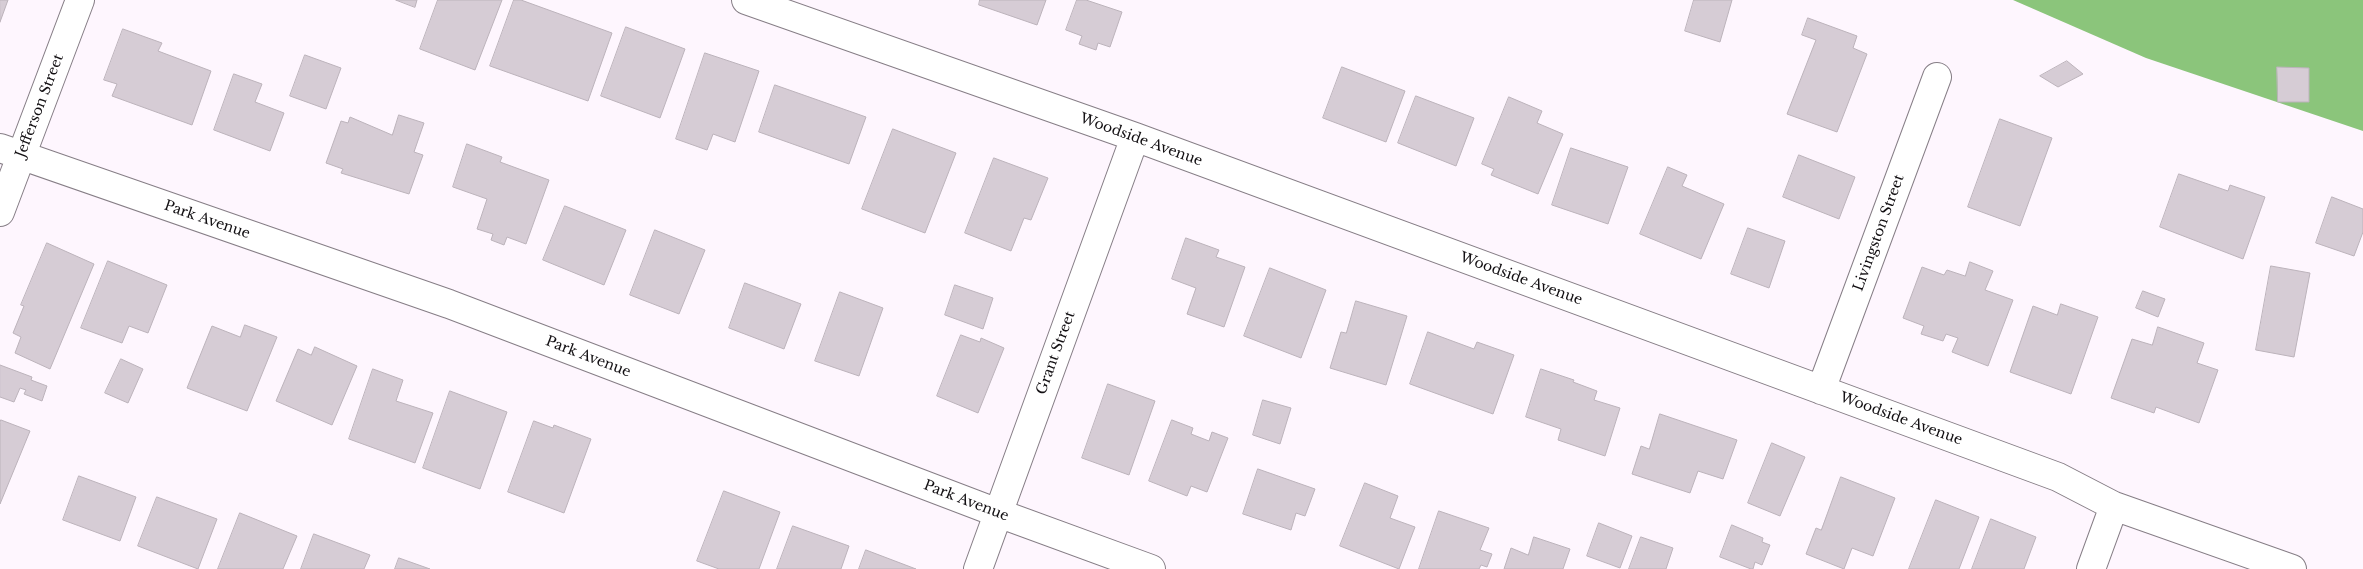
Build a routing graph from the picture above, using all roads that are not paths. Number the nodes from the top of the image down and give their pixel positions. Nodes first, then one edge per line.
1 (80, 0) edge
2 (746, 0) edge
3 (1937, 77) dead end
4 (1135, 137) junction
5 (11, 152) edge
6 (0, 212) edge
7 (1821, 390) junction
8 (2114, 506) junction
9 (998, 513) junction
10 (978, 569) edge
11 (1151, 569) edge
12 (2091, 569) edge
13 (2292, 569) edge

1 - 5 street, Jefferson Street
2 - 4 street, Woodside Avenue
3 - 7 street, Livingston Street
4 - 7 street, Woodside Avenue
4 - 9 street, Grant Street
5 - 6 street, Jefferson Street
5 - 9 street, Park Avenue
7 - 8 street, Woodside Avenue
8 - 12 street
8 - 13 street, Woodside Avenue
9 - 10 street, Grant Street
9 - 11 street, Park Avenue

